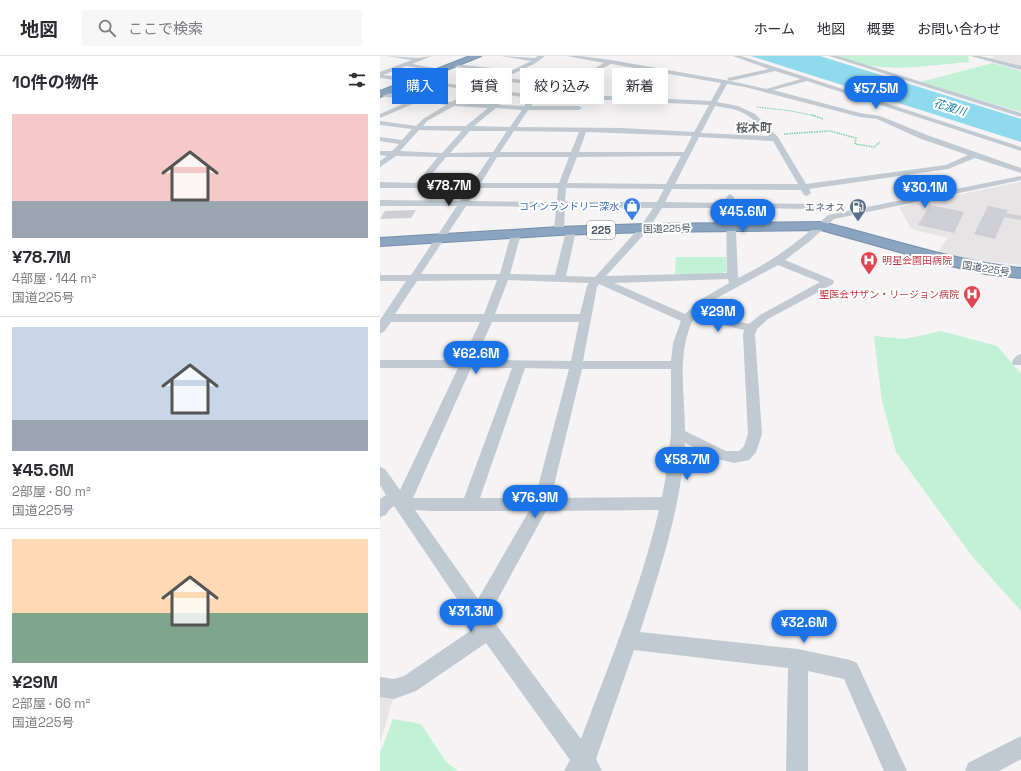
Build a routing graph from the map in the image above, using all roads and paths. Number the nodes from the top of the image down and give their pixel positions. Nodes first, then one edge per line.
1 (429, 56) edge
2 (474, 56) edge
3 (504, 56) edge
4 (542, 56) edge
5 (570, 56) edge
6 (736, 56) edge
7 (832, 56) edge
8 (974, 56) edge
9 (996, 56) edge
10 (389, 57) edge
11 (592, 57) edge
12 (420, 59) junction
13 (987, 59) junction
14 (535, 60) junction
15 (611, 62) junction
16 (455, 64) junction
17 (405, 65) junction
18 (427, 68) edge
19 (446, 68) edge
20 (484, 68) edge
21 (600, 68) edge
22 (1021, 68) edge
23 (775, 69) junction
24 (512, 72) edge
25 (380, 75) edge
26 (392, 77) edge
27 (809, 79) junction
28 (724, 81) junction
29 (392, 89) edge
30 (767, 90) junction
31 (843, 90) junction
32 (380, 94) edge
33 (830, 94) dead end
34 (392, 96) edge
35 (817, 97) dead end
36 (604, 99) edge
37 (804, 101) junction
38 (456, 102) edge
39 (713, 103) junction
40 (408, 104) edge
41 (448, 104) edge
42 (452, 104) junction
43 (496, 104) edge
44 (529, 104) edge
45 (583, 104) edge
46 (493, 106) junction
47 (736, 107) junction
48 (526, 108) junction
49 (1021, 115) edge
50 (380, 116) edge
51 (824, 119) dead end
52 (578, 122) dead end
53 (380, 123) edge
54 (418, 128) junction
55 (468, 128) junction
56 (512, 129) junction
57 (583, 130) junction
58 (600, 130) junction
59 (697, 135) junction
60 (773, 137) junction
61 (380, 139) edge
62 (404, 142) junction
63 (880, 142) dead end
64 (1021, 148) edge
65 (380, 153) edge
66 (393, 154) junction
67 (446, 154) junction
68 (496, 154) junction
69 (686, 154) junction
70 (572, 155) junction
71 (975, 155) junction
72 (380, 165) edge
73 (1021, 170) edge
74 (1021, 178) edge
75 (380, 185) edge
76 (418, 185) junction
77 (477, 185) junction
78 (562, 186) junction
79 (668, 187) junction
80 (729, 187) junction
81 (803, 187) junction
82 (383, 203) edge
83 (465, 203) junction
84 (561, 204) junction
85 (660, 204) junction
86 (731, 205) junction
87 (380, 211) edge
88 (818, 216) junction
89 (732, 227) junction
90 (645, 228) junction
91 (565, 231) junction
92 (516, 234) junction
93 (441, 238) junction
94 (380, 242) edge
95 (778, 261) junction
96 (1021, 272) edge
97 (415, 277) junction
98 (380, 278) edge
99 (504, 278) junction
100 (560, 278) junction
101 (597, 280) junction
102 (734, 280) junction
103 (690, 316) junction
104 (388, 318) junction
105 (488, 318) junction
106 (586, 318) junction
107 (751, 328) junction
108 (380, 329) edge
109 (380, 364) edge
110 (467, 364) junction
111 (520, 364) junction
112 (576, 365) junction
113 (678, 365) junction
114 (678, 434) junction
115 (380, 473) edge
116 (400, 500) junction
117 (669, 503) junction
118 (470, 504) junction
119 (541, 505) junction
120 (380, 510) edge
121 (484, 623) junction
122 (628, 640) junction
123 (798, 659) junction
124 (380, 687) edge
125 (1021, 747) edge
126 (583, 768) edge
127 (797, 771) edge
128 (896, 771) edge
129 (976, 771) edge

1 - 12 street
2 - 16 highway
3 - 14 street
4 - 14 street
5 - 11 street
6 - 23 street
7 - 49 street
8 - 13 street
9 - 13 street
10 - 12 street
11 - 15 street
12 - 17 street
13 - 22 street
14 - 24 street
15 - 21 street
15 - 28 street
16 - 19 highway
16 - 20 street
17 - 18 street
17 - 25 street
23 - 27 street
23 - 28 street
25 - 26 street
27 - 30 street
27 - 31 street
28 - 30 street
28 - 39 street
29 - 32 highway
30 - 37 street
31 - 33 street
31 - 64 street
32 - 34 street
35 - 37 street
36 - 39 street
37 - 71 street
38 - 42 street
39 - 47 street
39 - 59 street
40 - 50 street
41 - 42 street
42 - 46 street
42 - 54 street
43 - 46 street
44 - 48 street
45 - 48 street
46 - 48 street
46 - 55 street
47 - 51 path
47 - 60 street
48 - 56 street
52 - 58 street
53 - 54 street
54 - 55 street
54 - 62 street
55 - 56 street
55 - 67 street
56 - 57 street
56 - 68 street
57 - 58 street
57 - 70 street
58 - 59 street
59 - 60 street
59 - 69 street
60 - 63 path
60 - 81 street
61 - 62 street
62 - 66 street
65 - 66 street
66 - 67 street
66 - 72 street
67 - 68 street
67 - 76 street
68 - 70 street
68 - 77 street
69 - 70 street
69 - 79 street
70 - 78 street
71 - 73 street
71 - 81 street
74 - 88 street
75 - 76 street
76 - 77 street
77 - 78 street
77 - 83 street
78 - 79 street
78 - 84 street
79 - 80 street
79 - 85 street
80 - 81 street
80 - 86 street
81 - 88 street
82 - 83 street
82 - 87 street
83 - 84 street
83 - 93 street
84 - 85 street
84 - 91 street
85 - 86 street
85 - 90 street
86 - 88 street
86 - 89 street
88 - 89 highway, 国道225号 / 225
88 - 95 street
88 - 96 highway, 国道225号 / 225
89 - 90 highway, 国道225号 / 225
89 - 102 street
90 - 91 highway, 国道225号 / 225
90 - 101 street
91 - 92 highway, 国道225号 / 225
91 - 100 street
92 - 93 highway, 国道225号 / 225
92 - 99 street
93 - 94 highway, 国道225号 / 225
93 - 97 street
95 - 102 street
95 - 107 street
97 - 98 street
97 - 99 street
97 - 104 street
99 - 100 street
99 - 105 street
100 - 101 street
101 - 102 street
101 - 103 street
101 - 106 street
102 - 103 street
103 - 107 street
103 - 113 street
104 - 105 street
104 - 108 street
105 - 106 street
105 - 110 street
106 - 112 street
107 - 114 street
109 - 110 street
110 - 111 street
110 - 116 street
111 - 112 street
111 - 118 street
112 - 113 street
112 - 119 street
113 - 114 street
114 - 117 street
115 - 116 street
116 - 118 street
116 - 120 street
116 - 121 street
117 - 119 street
117 - 122 street
118 - 119 street
119 - 121 street
121 - 124 street
121 - 126 street
122 - 123 street
122 - 126 street
123 - 127 street
123 - 128 street
125 - 129 street

